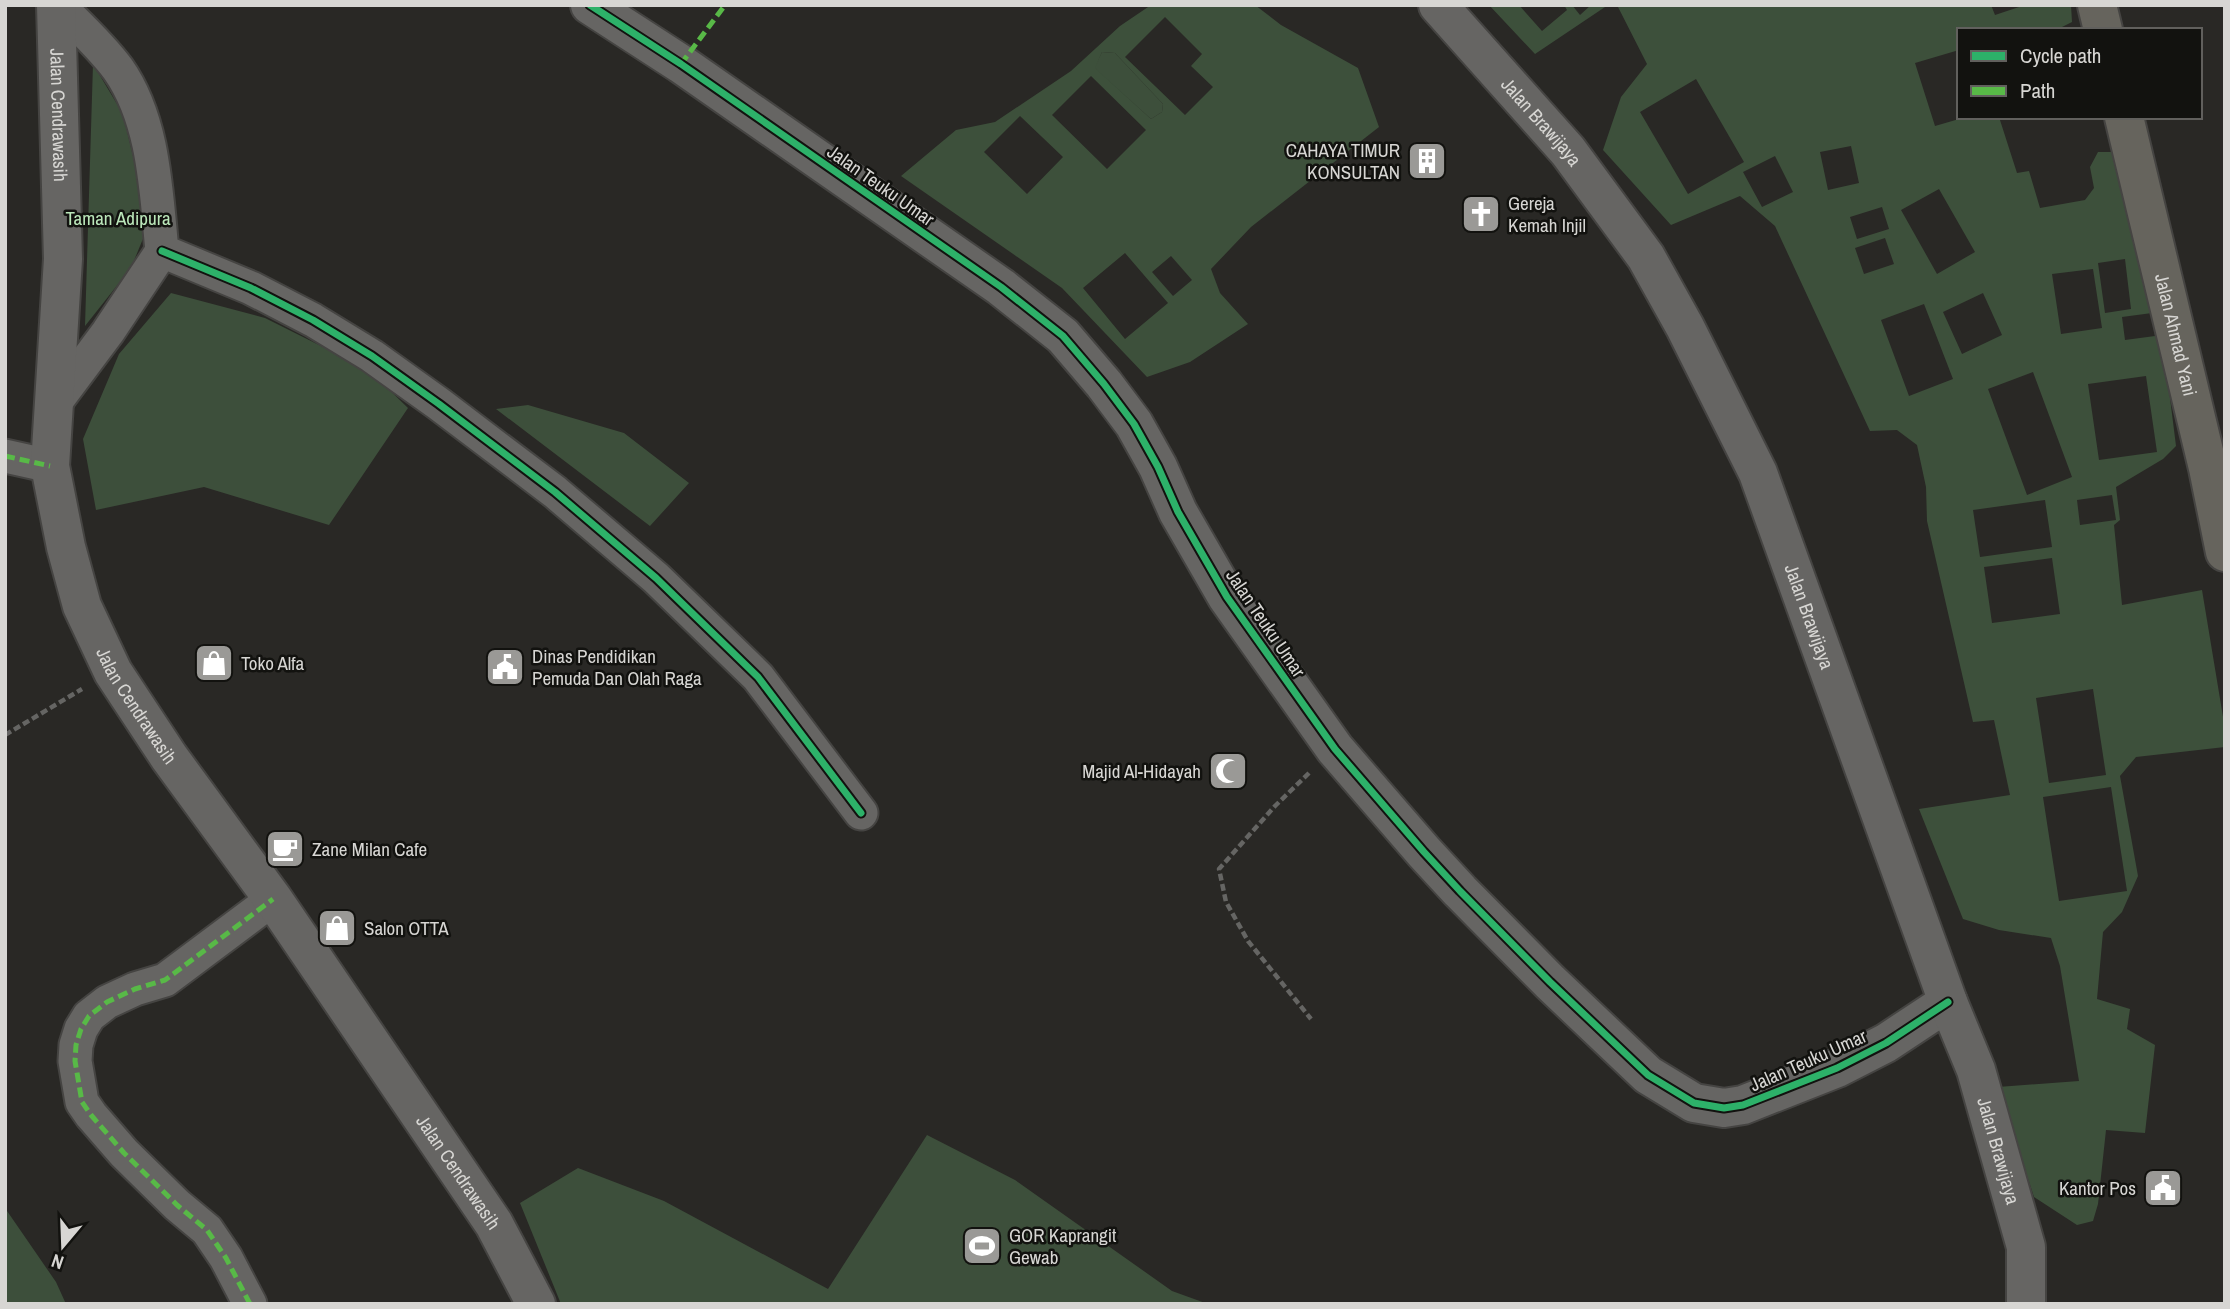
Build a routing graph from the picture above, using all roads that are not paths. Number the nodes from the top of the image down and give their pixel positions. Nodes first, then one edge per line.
1 (57, 5) edge
2 (590, 5) edge
3 (1438, 5) edge
4 (2096, 5) edge
5 (2102, 28) edge
6 (2124, 119) edge
7 (162, 251) junction
8 (55, 402) junction
9 (5, 457) edge
10 (50, 466) junction
11 (2225, 552) edge
12 (861, 813) dead end
13 (273, 899) junction
14 (1948, 1002) junction
15 (250, 1304) edge
16 (536, 1304) edge
17 (2026, 1304) edge

1 - 7 street
1 - 8 main road, Jalan Cendrawasih
2 - 14 main road, Jalan Teuku Umar
3 - 14 main road, Jalan Brawijaya
4 - 5 main road
6 - 11 main road, Jalan Ahmad Yani
7 - 8 street
7 - 12 street
8 - 10 main road, Jalan Cendrawasih
9 - 10 street
10 - 13 main road, Jalan Cendrawasih
13 - 15 street
13 - 16 main road, Jalan Cendrawasih
14 - 17 main road, Jalan Brawijaya

